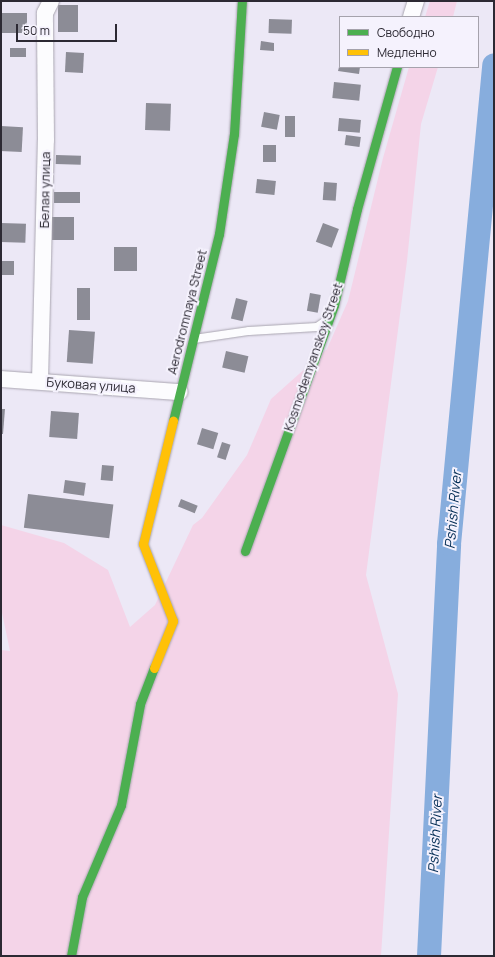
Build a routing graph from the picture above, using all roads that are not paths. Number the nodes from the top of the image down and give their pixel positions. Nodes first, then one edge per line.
1 (51, 1) edge
2 (242, 1) edge
3 (416, 1) edge
4 (411, 16) edge
5 (397, 68) edge
6 (329, 319) junction
7 (194, 339) junction
8 (1, 379) edge
9 (40, 381) junction
10 (180, 392) junction
11 (245, 551) dead end
12 (71, 956) edge

1 - 9 street, Белая улица
2 - 7 street, Aerodromnaya Street
3 - 4 street
5 - 6 street, Kosmodemyanskoy Street
6 - 7 lane
6 - 11 street, Kosmodemyanskoy Street
7 - 10 street, Aerodromnaya Street
8 - 9 street, Буковая улица
9 - 10 street, Буковая улица
10 - 12 street, Aerodromnaya Street

